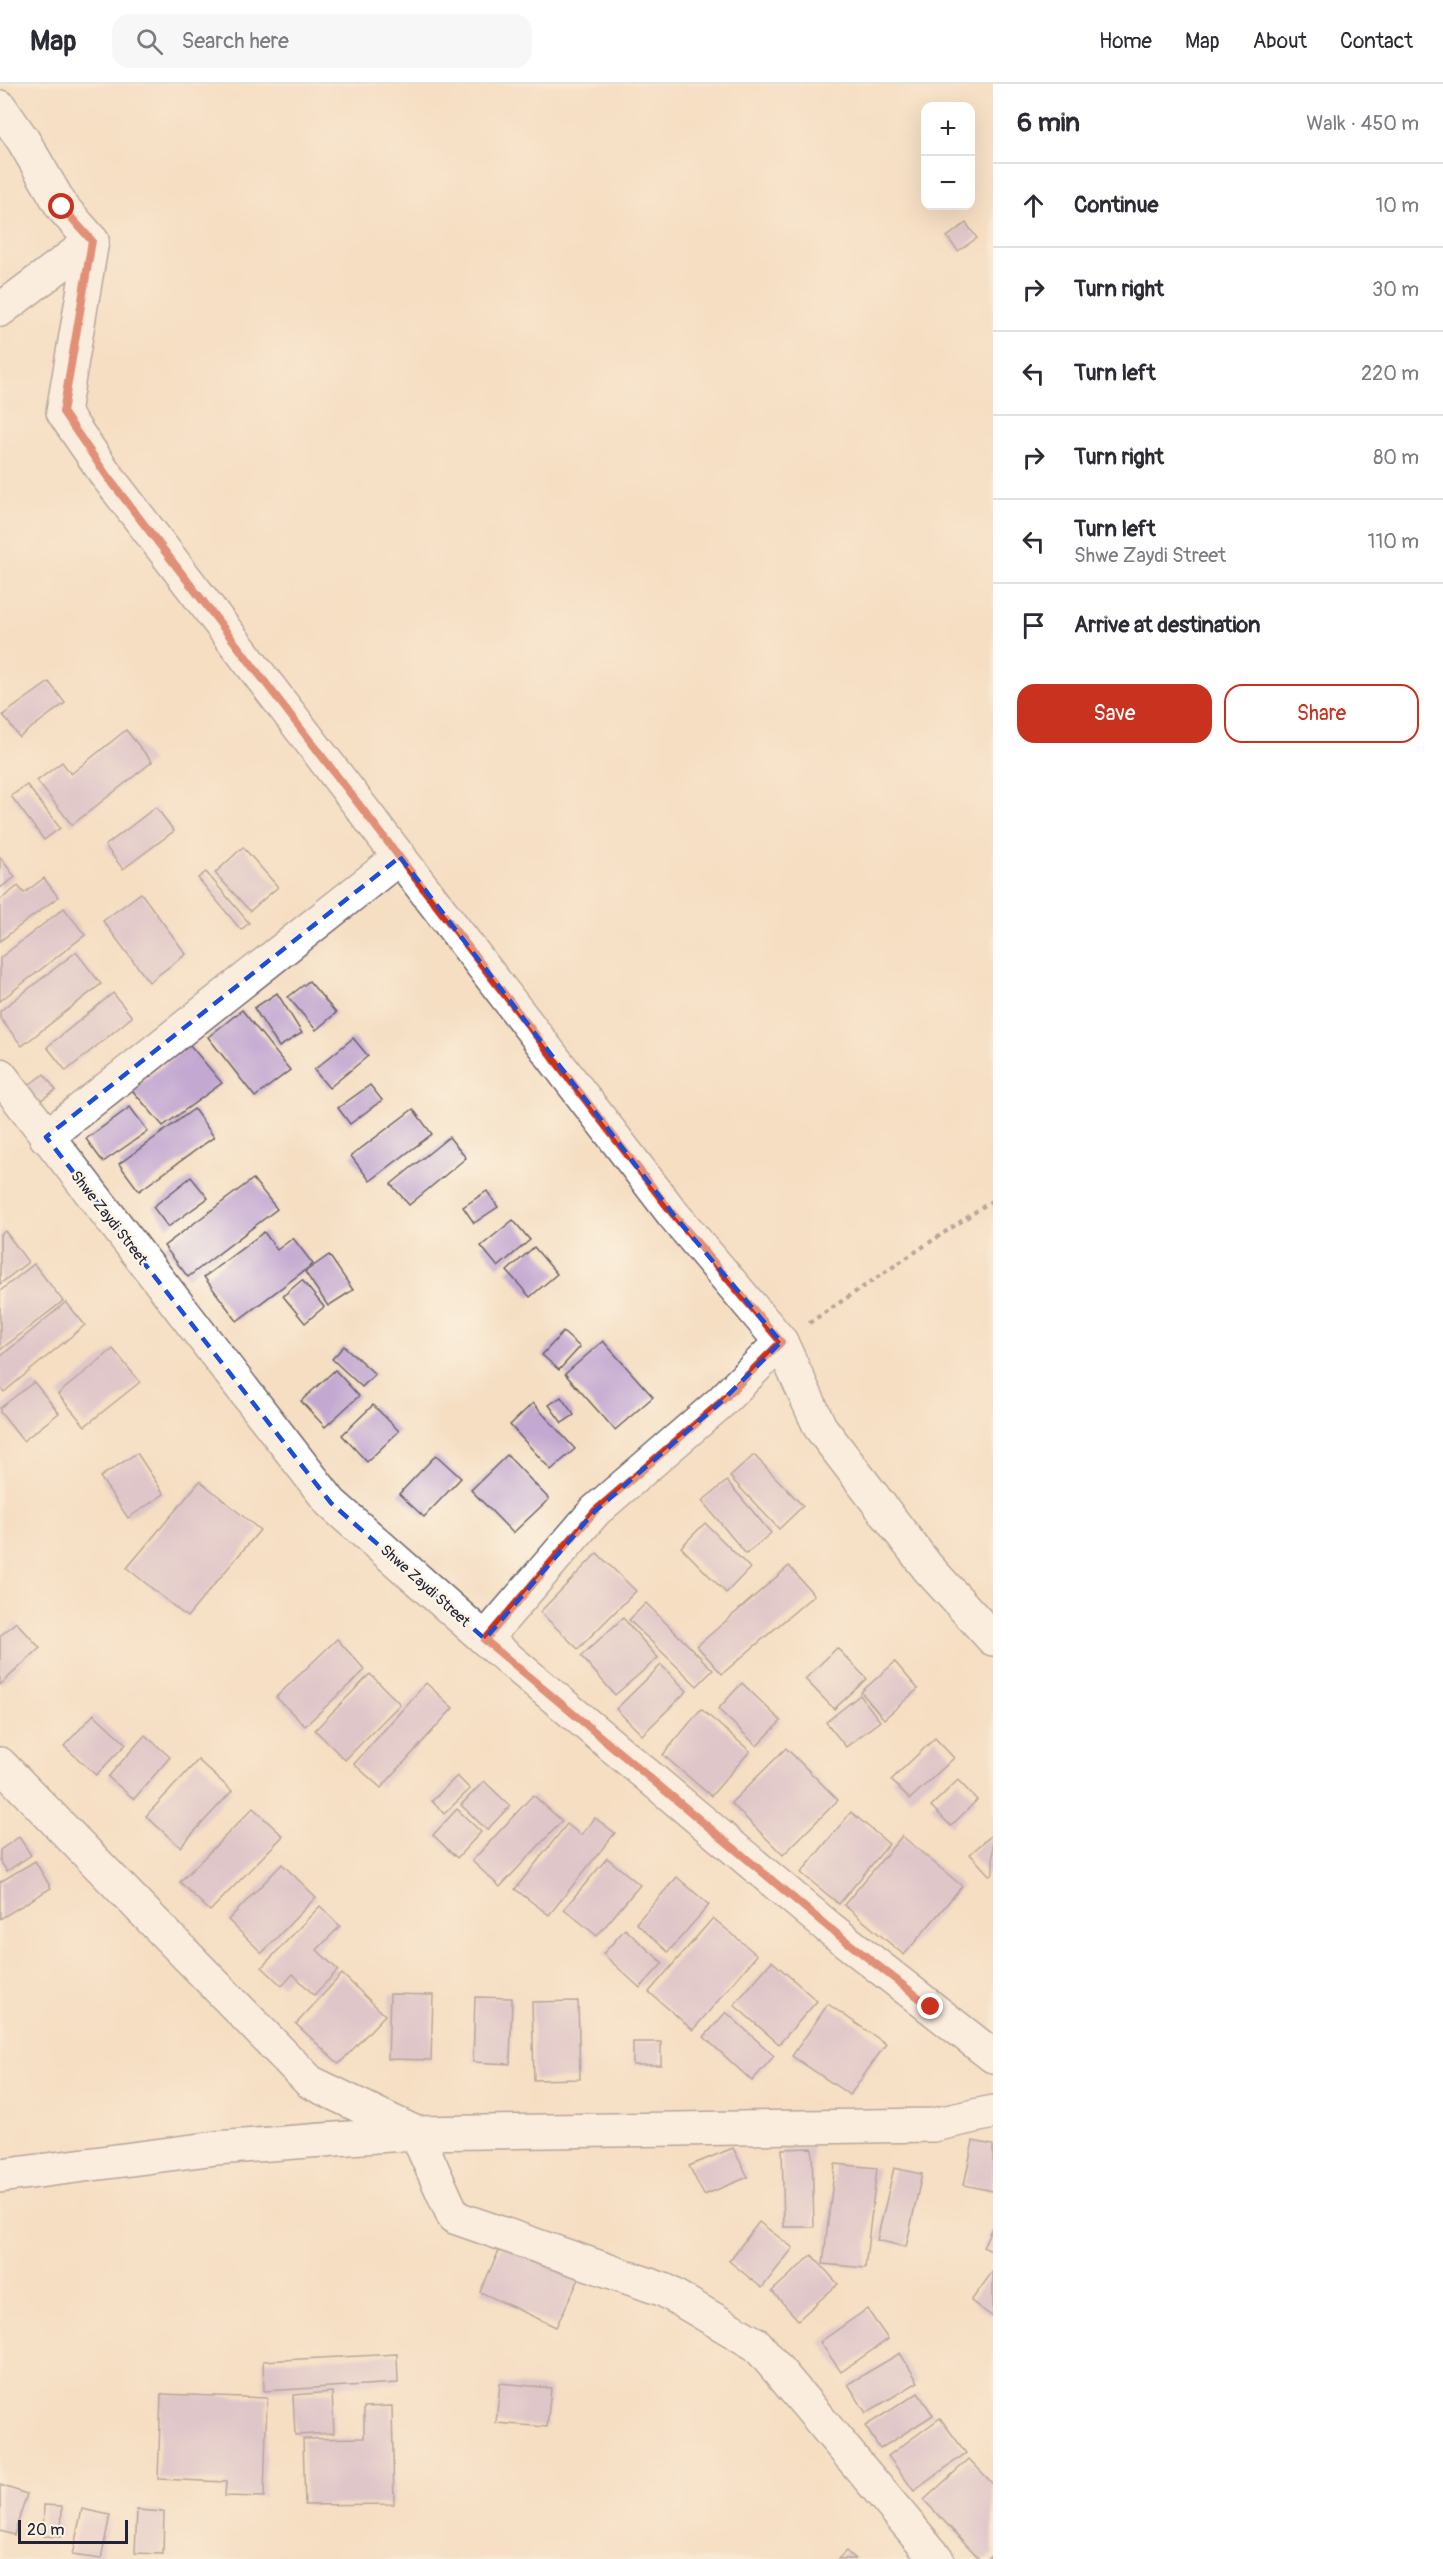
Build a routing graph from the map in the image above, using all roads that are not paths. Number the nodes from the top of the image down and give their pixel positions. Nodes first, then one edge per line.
1 (0, 107) edge
2 (92, 241) junction
3 (0, 310) edge
4 (400, 857) junction
5 (0, 1075) edge
6 (46, 1137) junction
7 (781, 1342) junction
8 (993, 1639) edge
9 (485, 1640) junction
10 (0, 1764) edge
11 (993, 2056) edge
12 (993, 2112) edge
13 (416, 2133) junction
14 (0, 2176) edge
15 (937, 2559) edge

1 - 2 street
2 - 3 street
2 - 4 street
4 - 6 street
4 - 7 street
5 - 6 street, Shwe Zaydi Street
6 - 9 street, Shwe Zaydi Street
7 - 8 street
7 - 9 street
9 - 11 street, Shwe Zaydi Street
10 - 13 street
12 - 13 street
13 - 14 street
13 - 15 street

